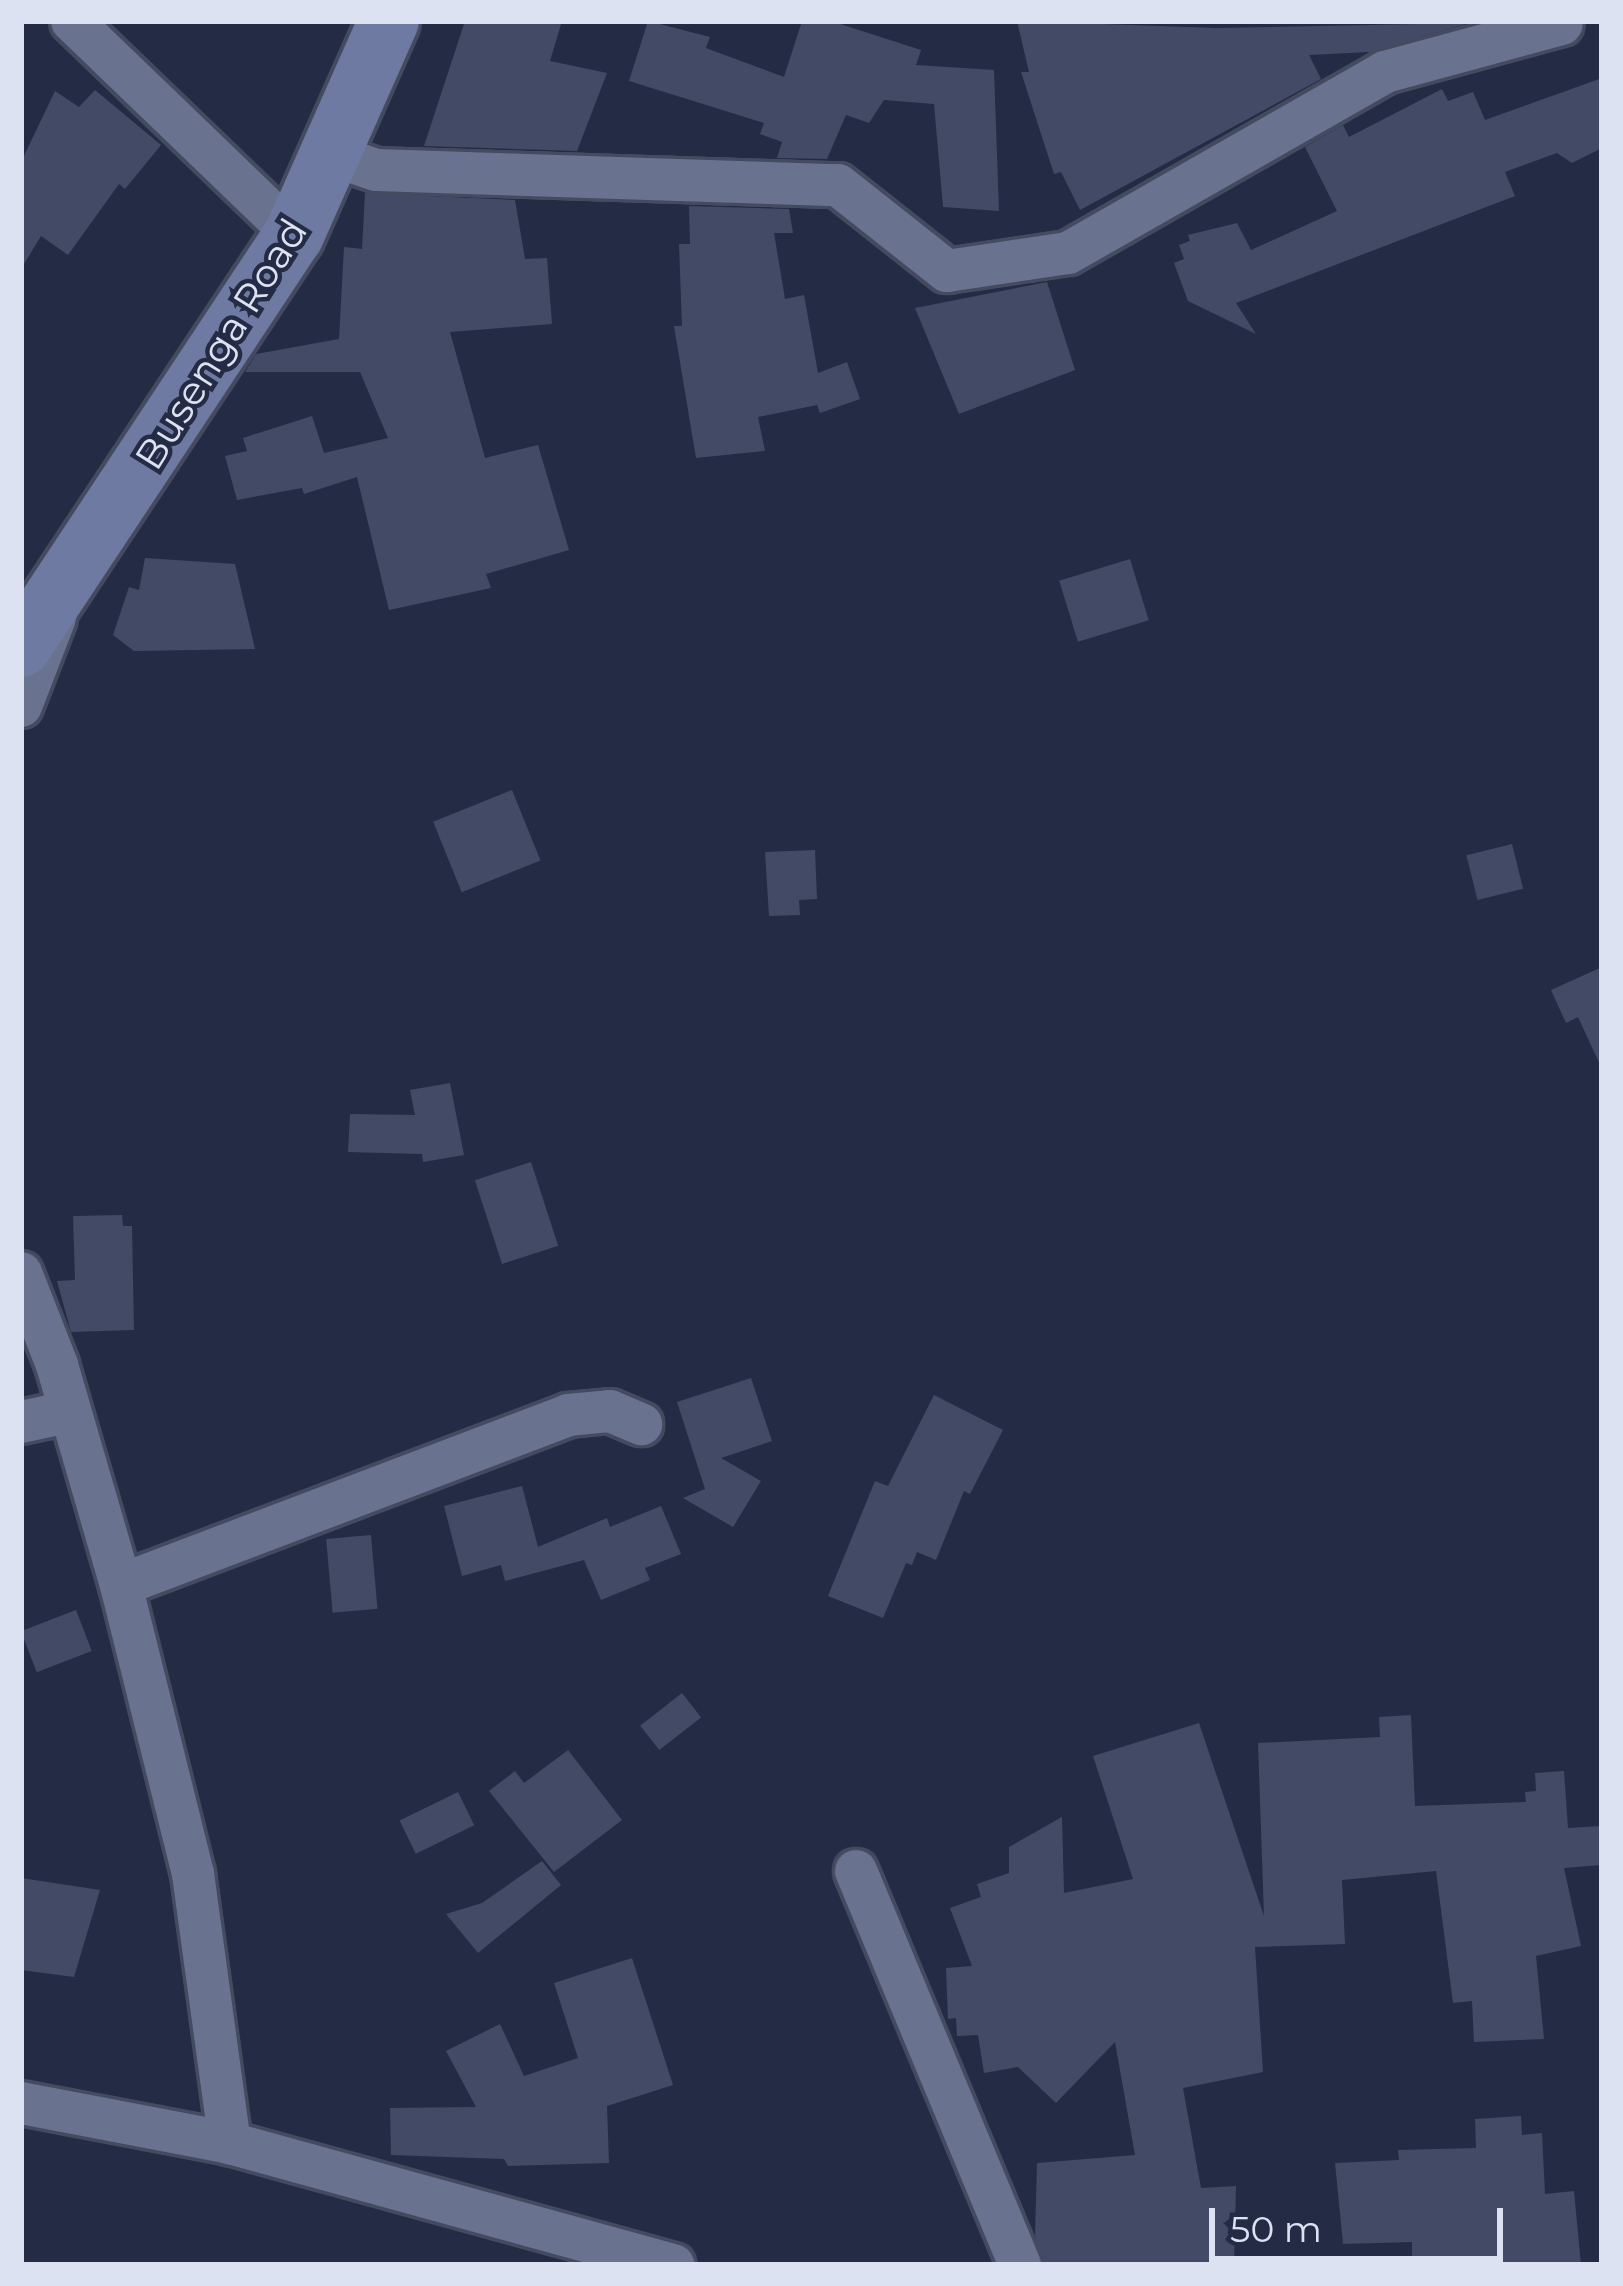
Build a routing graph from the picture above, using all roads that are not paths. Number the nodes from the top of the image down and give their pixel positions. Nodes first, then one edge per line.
1 (72, 21) edge
2 (389, 21) edge
3 (1562, 24) dead end
4 (329, 154) junction
5 (294, 235) junction
6 (63, 588) junction
7 (21, 647) edge
8 (21, 706) edge
9 (21, 1273) edge
10 (68, 1412) junction
11 (21, 1422) edge
12 (641, 1424) dead end
13 (121, 1585) junction
14 (856, 1871) dead end
15 (21, 2103) edge
16 (230, 2143) junction
17 (584, 2256) edge
18 (674, 2265) edge
19 (1020, 2265) edge

1 - 5 street
2 - 4 street, Busenga Road
3 - 4 street
4 - 5 street, Busenga Road
5 - 6 street, Busenga Road
6 - 7 street, Busenga Road
6 - 8 street
9 - 10 street
10 - 11 street
10 - 13 street
12 - 13 street
13 - 16 street
14 - 19 street
15 - 16 street
16 - 17 street
17 - 18 street

